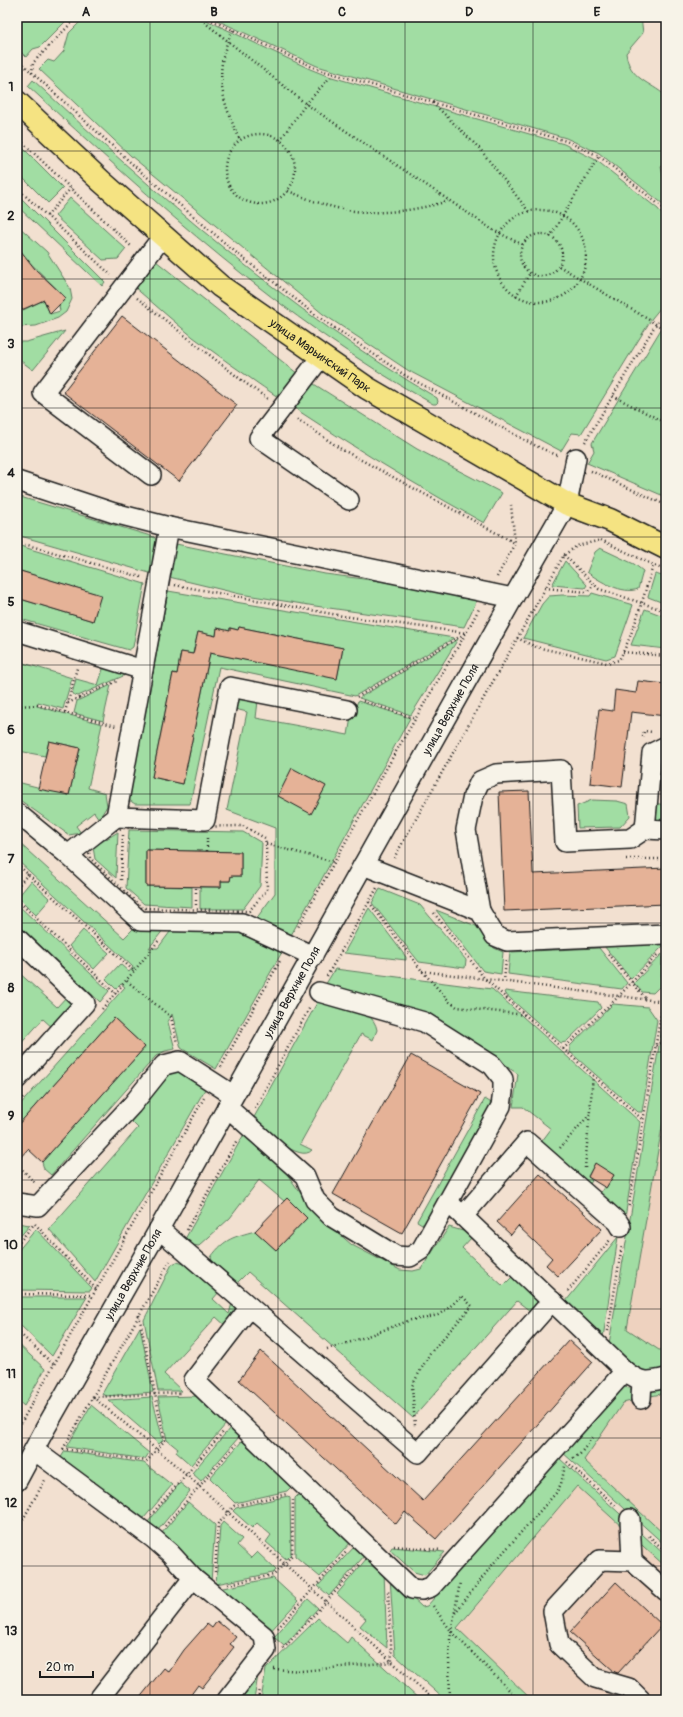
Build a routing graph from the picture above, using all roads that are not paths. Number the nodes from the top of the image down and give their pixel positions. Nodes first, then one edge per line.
1 (17, 102) edge
2 (164, 236) junction
3 (322, 357) junction
4 (575, 461) road end
5 (151, 475) dead end
6 (17, 481) edge
7 (349, 500) dead end
8 (568, 504) junction
9 (169, 527) junction
10 (666, 548) edge
11 (513, 598) junction
12 (17, 632) edge
13 (143, 670) junction
14 (347, 710) dead end
15 (666, 746) edge
16 (17, 813) edge
17 (119, 823) junction
18 (645, 829) junction
19 (666, 830) edge
20 (68, 855) junction
21 (363, 866) junction
22 (480, 911) junction
23 (17, 938) edge
24 (666, 938) edge
25 (313, 956) junction
26 (319, 992) road end
27 (17, 1079) edge
28 (230, 1101) junction
29 (17, 1202) edge
30 (448, 1202) junction
31 (462, 1216) junction
32 (621, 1227) road end
33 (159, 1229) junction
34 (554, 1303) junction
35 (250, 1307) junction
36 (625, 1371) junction
37 (666, 1378) edge
38 (34, 1450) junction
39 (17, 1481) edge
40 (630, 1519) road end
41 (632, 1561) junction
42 (193, 1578) junction
43 (666, 1591) edge
44 (98, 1700) edge
45 (227, 1700) edge
46 (641, 1700) edge

1 - 2 main road, улица Марьинский Парк
2 - 3 main road, улица Марьинский Парк
2 - 5 street
3 - 7 street
3 - 8 main road, улица Марьинский Парк
4 - 8 street
6 - 9 street
8 - 10 main road, улица Марьинский Парк
8 - 11 street, улица Верхние Поля
9 - 11 street
9 - 13 street
11 - 21 street, улица Верхние Поля
12 - 13 street
13 - 17 street
14 - 17 street
15 - 18 street
16 - 20 street
17 - 20 street
18 - 19 street
18 - 22 street
20 - 25 street
21 - 22 street
21 - 25 street, улица Верхние Поля
22 - 24 street
23 - 27 street
25 - 28 street, улица Верхние Поля
26 - 30 street
28 - 29 street
28 - 30 street
28 - 33 street, улица Верхние Поля
30 - 31 street
31 - 32 street
31 - 34 street
33 - 35 street
33 - 38 street, улица Верхние Поля
34 - 35 street
34 - 36 street
35 - 36 street
36 - 37 street
38 - 39 street, улица Верхние Поля
38 - 42 street
40 - 41 street
41 - 43 street
41 - 46 street
42 - 44 street
42 - 45 street

